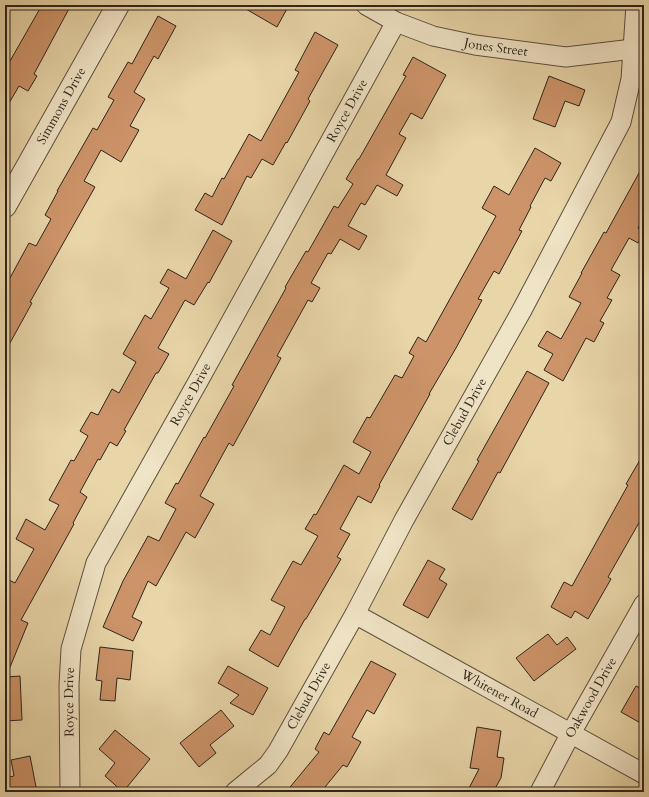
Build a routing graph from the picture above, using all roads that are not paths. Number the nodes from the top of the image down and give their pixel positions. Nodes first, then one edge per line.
1 (118, 5) edge
2 (366, 5) edge
3 (636, 5) edge
4 (396, 22) junction
5 (633, 49) junction
6 (5, 206) edge
7 (644, 604) edge
8 (355, 614) junction
9 (572, 733) junction
10 (644, 774) edge
11 (70, 792) edge
12 (235, 792) edge
13 (540, 792) edge

1 - 6 street, Simmons Drive
2 - 4 street, Jones Street
3 - 5 street, Clebud Drive
4 - 5 street, Jones Street
4 - 11 street, Royce Drive
5 - 8 street, Clebud Drive
7 - 9 street, Oakwood Drive
8 - 9 street, Whitener Road
8 - 12 street, Clebud Drive
9 - 10 street, Whitener Road
9 - 13 street, Oakwood Drive

